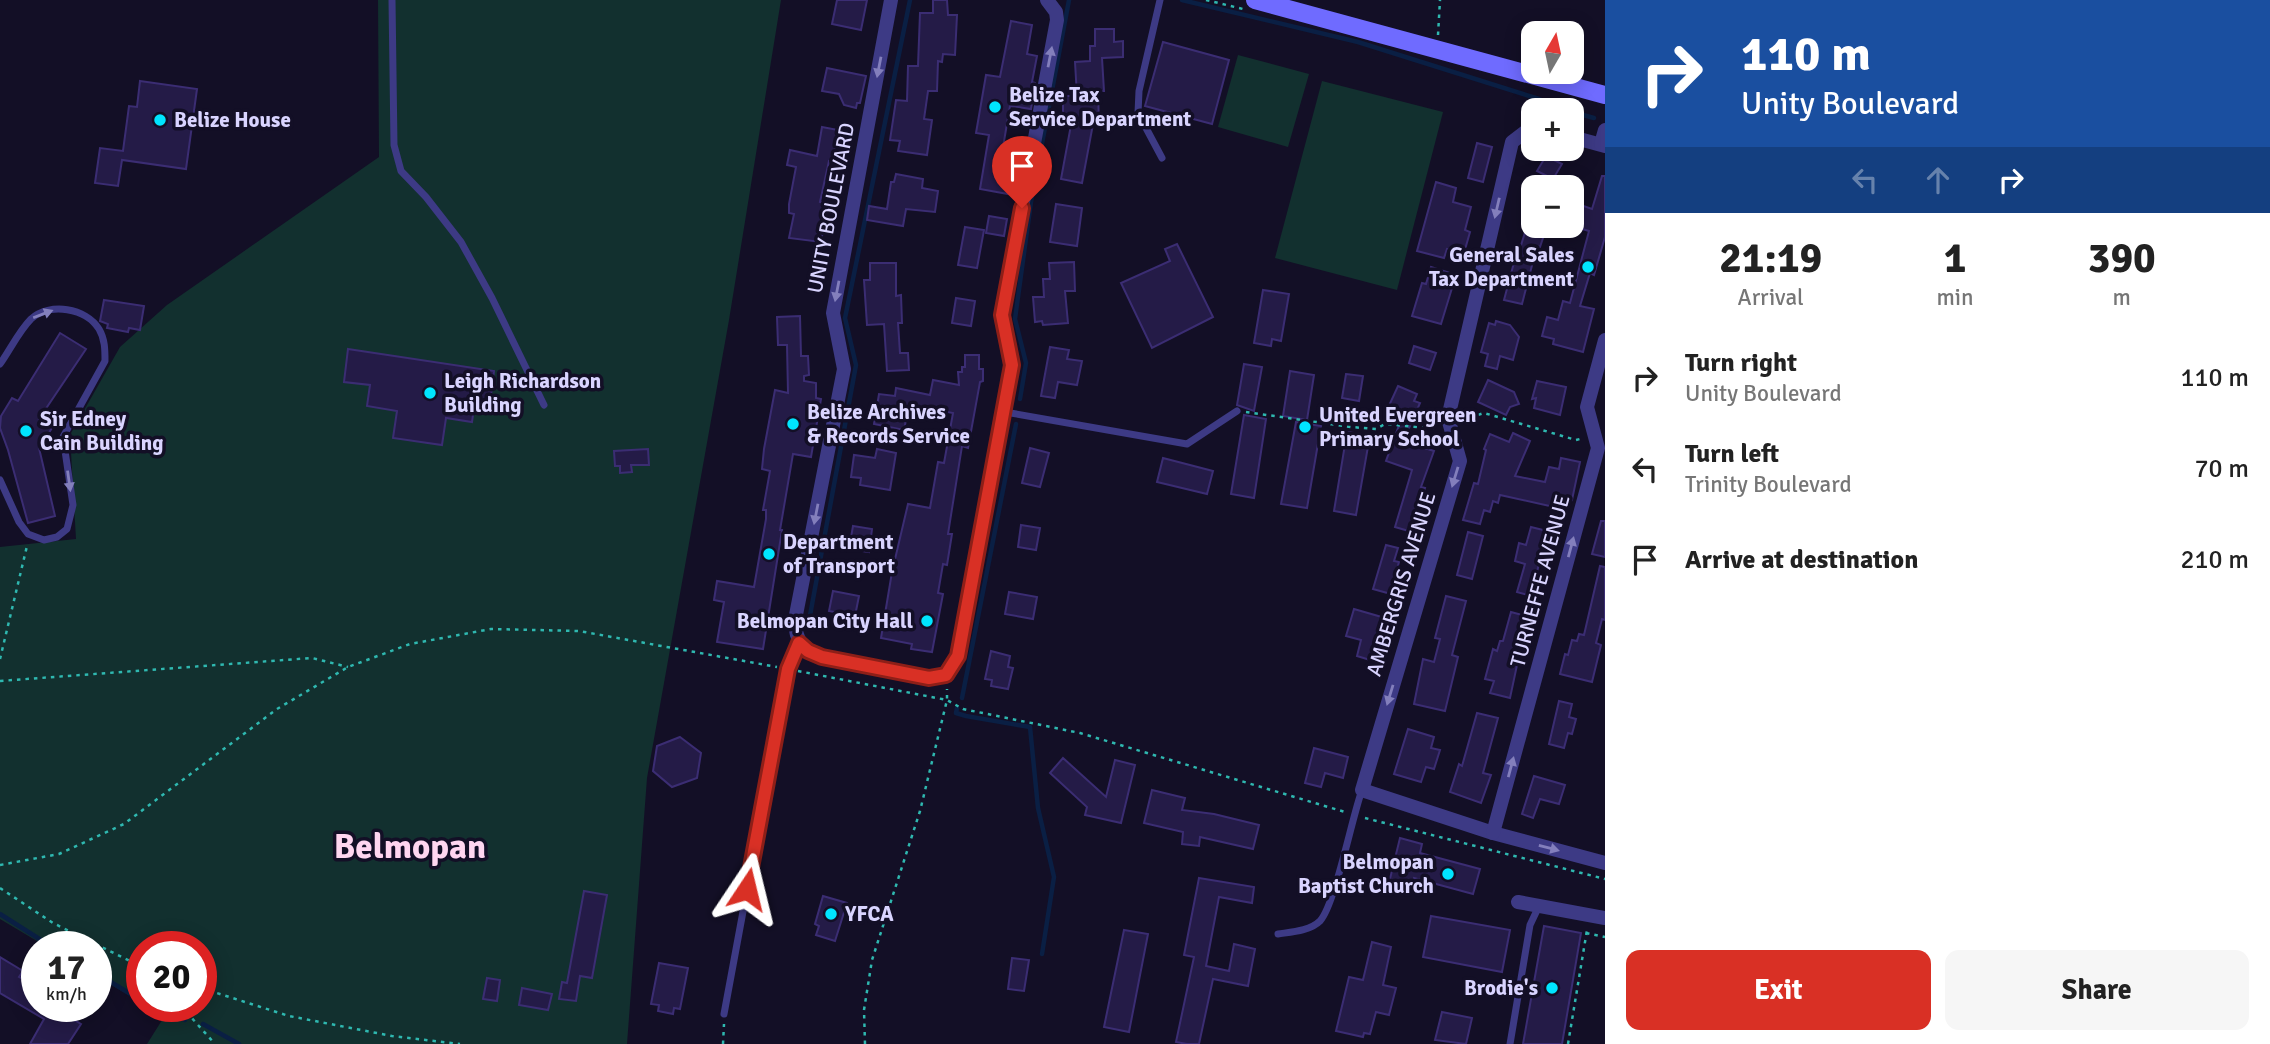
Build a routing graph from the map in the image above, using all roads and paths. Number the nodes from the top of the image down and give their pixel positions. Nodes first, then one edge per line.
1 (392, 0) edge
2 (891, 0) edge
3 (1047, 0) edge
4 (1160, 0) edge
5 (1255, 0) edge
6 (1440, 0) edge
7 (1434, 48) junction
8 (1605, 95) edge
9 (1521, 135) edge
10 (1584, 138) edge
11 (1604, 140) edge
12 (1162, 158) dead end
13 (1605, 340) edge
14 (0, 364) edge
15 (544, 405) dead end
16 (1237, 411) joint
17 (1005, 412) junction
18 (1450, 424) junction
19 (1594, 435) junction
20 (0, 480) edge
21 (19, 522) junction
22 (799, 643) junction
23 (0, 659) edge
24 (348, 667) junction
25 (788, 669) junction
26 (946, 675) junction
27 (0, 681) edge
28 (947, 700) junction
29 (1362, 790) junction
30 (1353, 815) junction
31 (1493, 833) junction
32 (1605, 863) edge
33 (0, 865) edge
34 (1605, 879) edge
35 (0, 888) edge
36 (1518, 902) dead end
37 (1539, 906) junction
38 (1605, 918) edge
39 (1278, 934) dead end
40 (1605, 937) edge
41 (126, 959) edge
42 (217, 993) edge
43 (724, 1014) joint
44 (195, 1022) edge
45 (215, 1044) edge
46 (460, 1044) edge
47 (723, 1044) edge
48 (865, 1044) edge
49 (1510, 1044) edge
50 (1568, 1044) edge

1 - 15 lane
2 -> 22 street, UNITY BOULEVARD
17 -> 3 street
4 - 12 lane
5 - 7 main road
6 - 7 path
7 - 8 main road
9 -> 18 street, AMBERGRIS AVENUE
10 - 11 street
13 - 19 street, TURNEFFE AVENUE
14 -> 21 lane
16 - 17 lane
16 - 18 path
17 - 26 street
18 - 19 path
18 -> 29 street, AMBERGRIS AVENUE
31 -> 19 street, TURNEFFE AVENUE
20 - 21 lane
21 - 23 path
22 - 25 lane
22 - 26 street
24 - 25 path
24 - 27 path
24 - 33 path
25 - 28 path
25 - 43 lane
26 - 28 path
28 - 30 path
28 - 48 path
29 - 30 lane
29 - 31 street
30 - 34 path
30 - 39 lane
31 -> 32 street
35 - 41 path
36 - 37 street
37 - 38 street
37 - 49 lane
40 - 50 path
42 - 46 path
43 - 47 path
44 - 45 path

